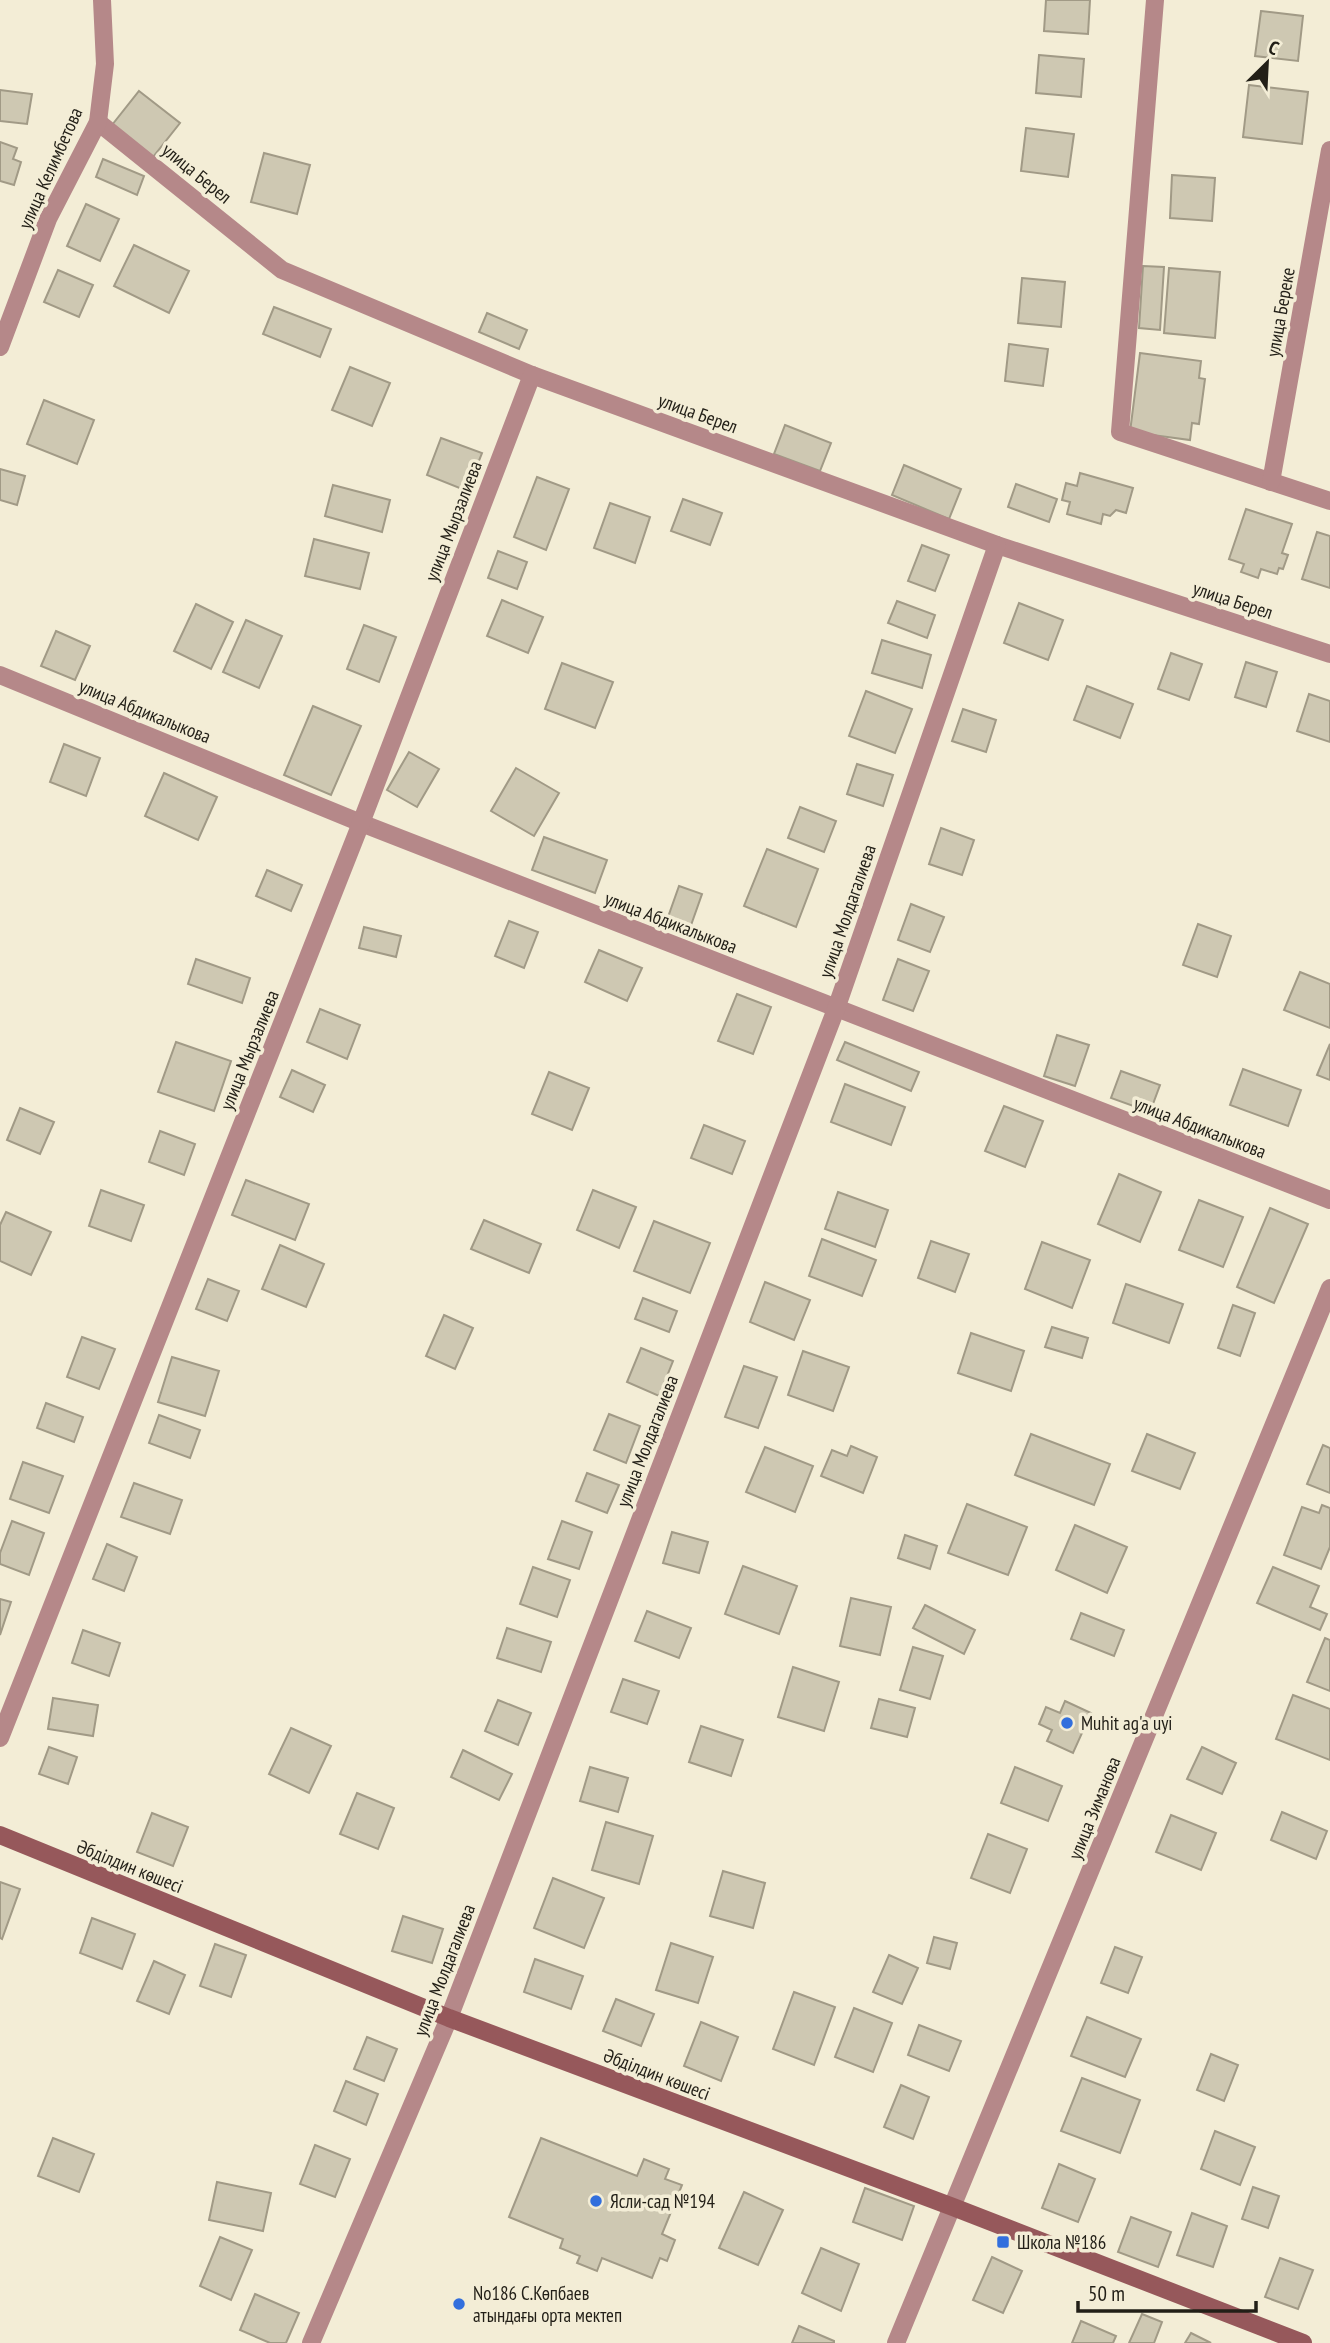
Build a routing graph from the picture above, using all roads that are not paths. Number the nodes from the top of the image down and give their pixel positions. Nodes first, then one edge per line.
1 (102, 0) edge
2 (1155, 0) edge
3 (98, 122) junction
4 (1330, 150) edge
5 (0, 347) edge
6 (531, 375) junction
7 (1271, 482) junction
8 (1330, 501) edge
9 (997, 545) junction
10 (1330, 654) edge
11 (0, 675) edge
12 (361, 823) junction
13 (836, 1009) junction
14 (1330, 1200) edge
15 (1330, 1288) edge
16 (0, 1738) edge
17 (0, 1835) edge
18 (449, 2018) junction
19 (953, 2207) junction
20 (312, 2343) edge
21 (896, 2343) edge
22 (1303, 2343) edge

1 - 3 street, улица Келимбетова
2 - 7 street
3 - 5 street, улица Келимбетова
3 - 6 street, улица Берел
4 - 7 street, улица Береке
6 - 9 street, улица Берел
6 - 12 street, улица Мырзалиева
7 - 8 street
9 - 10 street, улица Берел
9 - 13 street, улица Молдагалиева
11 - 12 street, улица Абдикалыкова
12 - 13 street, улица Абдикалыкова
12 - 16 street, улица Мырзалиева
13 - 14 street, улица Абдикалыкова
13 - 18 street, улица Молдагалиева
15 - 19 street, улица Зиманова
17 - 18 main road, Әбділдин көшесі
18 - 19 main road, Әбділдин көшесі
18 - 20 street, улица Молдагалиева
19 - 21 street, улица Зиманова
19 - 22 main road, Әбділдин көшесі

